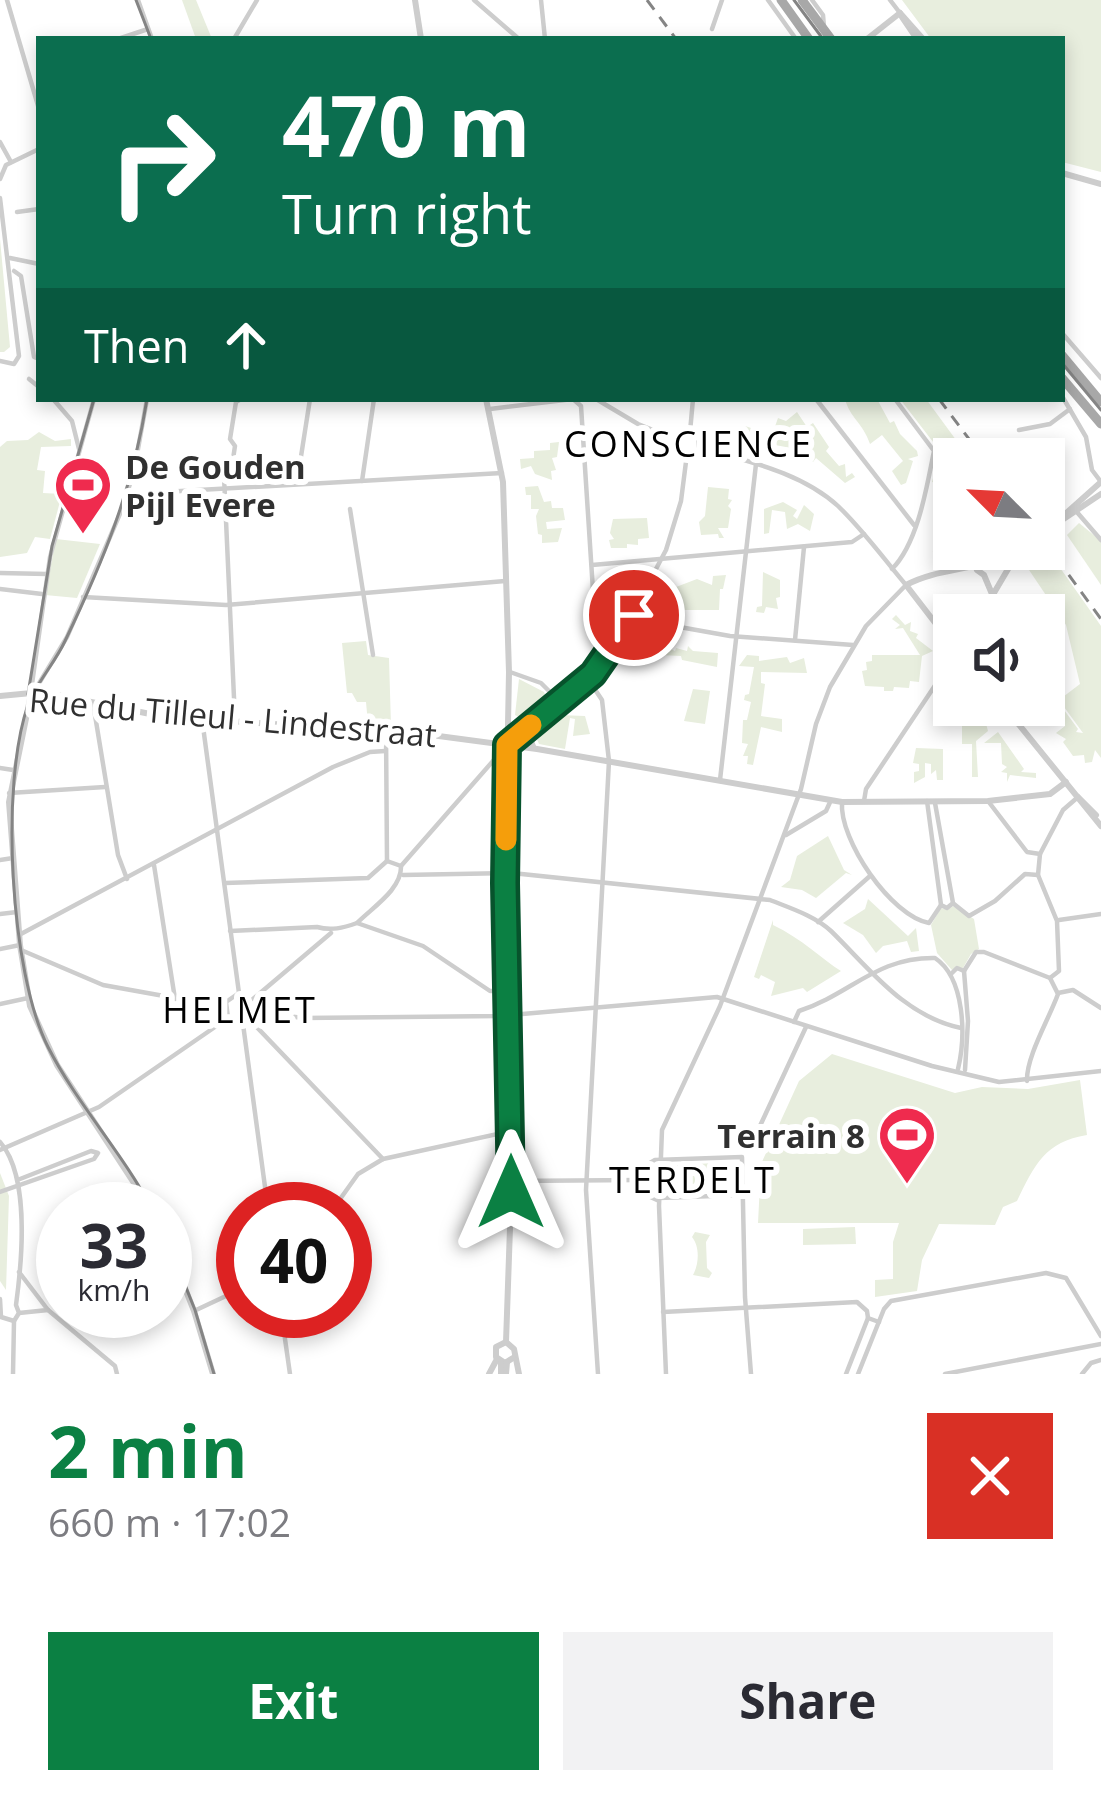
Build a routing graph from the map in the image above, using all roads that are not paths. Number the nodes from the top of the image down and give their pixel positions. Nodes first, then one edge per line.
1 (7, 0) edge
2 (138, 0) edge
3 (257, 0) edge
4 (415, 0) edge
5 (474, 0) edge
6 (541, 0) edge
7 (722, 0) edge
8 (768, 0) edge
9 (781, 0) edge
10 (802, 0) edge
11 (812, 0) edge
12 (890, 0) edge
13 (901, 13) junction
14 (824, 28) junction
15 (148, 29) junction
16 (712, 29) dead end
17 (127, 36) edge
18 (151, 36) edge
19 (236, 36) edge
20 (421, 36) edge
21 (516, 36) edge
22 (544, 36) edge
23 (794, 36) edge
24 (807, 36) edge
25 (829, 36) edge
26 (871, 36) edge
27 (918, 36) edge
28 (36, 57) edge
29 (24, 59) junction
30 (36, 99) edge
31 (0, 142) edge
32 (36, 150) edge
33 (0, 154) edge
34 (8, 164) junction
35 (1065, 174) edge
36 (0, 179) edge
37 (1101, 184) edge
38 (0, 199) edge
39 (10, 213) edge
40 (10, 258) junction
41 (36, 263) edge
42 (11, 269) junction
43 (1065, 336) edge
44 (36, 357) edge
45 (1065, 359) edge
46 (0, 361) edge
47 (1101, 378) edge
48 (29, 379) dead end
49 (1065, 382) edge
50 (36, 385) edge
51 (1065, 401) edge
52 (55, 402) edge
53 (93, 402) edge
54 (146, 402) edge
55 (236, 402) edge
56 (310, 402) edge
57 (374, 402) edge
58 (487, 402) edge
59 (548, 402) edge
60 (576, 402) edge
61 (584, 402) edge
62 (601, 402) edge
63 (693, 402) edge
64 (818, 402) edge
65 (897, 402) edge
66 (1101, 402) edge
67 (581, 406) junction
68 (489, 409) junction
69 (1070, 409) junction
70 (1101, 424) edge
71 (1019, 430) dead end
72 (691, 432) junction
73 (678, 440) junction
74 (699, 447) junction
75 (79, 449) junction
76 (687, 454) junction
77 (756, 464) junction
78 (502, 473) junction
79 (362, 481) junction
80 (1101, 482) edge
81 (296, 485) junction
82 (227, 490) junction
83 (128, 494) junction
84 (1101, 494) edge
85 (350, 509) dead end
86 (1075, 509) junction
87 (1065, 517) edge
88 (914, 525) junction
89 (864, 534) junction
90 (1101, 540) edge
91 (804, 547) junction
92 (745, 552) junction
93 (663, 559) junction
94 (592, 565) junction
95 (892, 569) junction
96 (969, 570) edge
97 (0, 573) edge
98 (47, 574) junction
99 (31, 575) junction
100 (506, 581) junction
101 (906, 585) junction
102 (0, 589) edge
103 (29, 591) junction
104 (365, 593) junction
105 (43, 594) junction
106 (83, 597) junction
107 (231, 604) junction
108 (634, 615) junction
109 (933, 619) edge
110 (736, 637) junction
111 (795, 640) junction
112 (853, 645) junction
113 (610, 648) junction
114 (373, 655) dead end
115 (509, 672) junction
116 (588, 679) junction
117 (933, 688) edge
118 (31, 694) junction
119 (0, 696) edge
120 (560, 702) junction
121 (93, 703) junction
122 (508, 715) junction
123 (202, 719) junction
124 (235, 721) junction
125 (533, 724) junction
126 (1020, 726) edge
127 (386, 731) junction
128 (507, 745) junction
129 (537, 749) junction
130 (385, 751) junction
131 (609, 761) junction
132 (490, 766) junction
133 (0, 769) edge
134 (13, 770) junction
135 (506, 771) junction
136 (720, 780) junction
137 (1066, 782) junction
138 (106, 787) junction
139 (9, 793) junction
140 (799, 794) junction
141 (1078, 796) junction
142 (831, 800) junction
143 (988, 800) junction
144 (864, 801) junction
145 (931, 801) junction
146 (842, 802) junction
147 (1101, 824) edge
148 (217, 831) junction
149 (784, 835) junction
150 (1040, 854) junction
151 (13, 858) junction
152 (0, 860) edge
153 (387, 861) junction
154 (154, 865) junction
155 (401, 866) junction
156 (505, 873) junction
157 (1038, 874) junction
158 (403, 875) junction
159 (871, 875) junction
160 (127, 880) junction
161 (225, 883) junction
162 (602, 883) junction
163 (759, 899) junction
164 (953, 903) junction
165 (941, 905) junction
166 (17, 912) junction
167 (0, 914) edge
168 (1101, 914) edge
169 (1057, 921) junction
170 (818, 922) junction
171 (357, 923) junction
172 (337, 928) junction
173 (230, 931) junction
174 (19, 935) junction
175 (20, 948) junction
176 (0, 949) edge
177 (964, 971) junction
178 (868, 972) junction
179 (952, 974) junction
180 (1050, 978) junction
181 (507, 991) junction
182 (239, 993) junction
183 (1058, 994) junction
184 (28, 998) junction
185 (175, 999) junction
186 (253, 999) junction
187 (722, 999) junction
188 (0, 1004) edge
189 (225, 1007) junction
190 (595, 1007) junction
191 (1101, 1008) edge
192 (256, 1012) junction
193 (508, 1015) junction
194 (228, 1018) junction
195 (251, 1021) junction
196 (794, 1022) junction
197 (243, 1024) junction
198 (806, 1027) junction
199 (961, 1028) junction
200 (961, 1071) junction
201 (1101, 1071) edge
202 (1027, 1081) junction
203 (87, 1113) junction
204 (759, 1128) dead end
205 (511, 1131) junction
206 (2, 1146) edge
207 (383, 1159) junction
208 (659, 1160) junction
209 (586, 1180) junction
210 (638, 1180) junction
211 (511, 1181) junction
212 (19, 1182) junction
213 (133, 1182) edge
214 (264, 1182) edge
215 (353, 1182) edge
216 (0, 1192) edge
217 (741, 1195) junction
218 (659, 1199) junction
219 (18, 1272) junction
220 (36, 1295) edge
221 (216, 1301) edge
222 (2, 1302) edge
223 (16, 1305) junction
224 (192, 1306) edge
225 (747, 1307) junction
226 (36, 1311) edge
227 (194, 1311) junction
228 (663, 1312) junction
229 (20, 1313) junction
230 (1, 1317) edge
231 (868, 1318) junction
232 (14, 1321) junction
233 (879, 1322) junction
234 (82, 1338) edge
235 (285, 1338) edge
236 (1101, 1340) edge
237 (506, 1342) junction
238 (505, 1360) junction
239 (1101, 1360) edge
240 (962, 1372) edge
241 (14, 1374) edge
242 (117, 1374) edge
243 (213, 1374) edge
244 (290, 1374) edge
245 (489, 1374) edge
246 (503, 1374) edge
247 (518, 1374) edge
248 (598, 1374) edge
249 (666, 1374) edge
250 (752, 1374) edge
251 (846, 1374) edge
252 (858, 1374) edge
253 (945, 1374) edge
254 (1082, 1374) edge

1 - 29 street
2 - 15 street
3 - 19 street
4 - 20 street
5 - 21 street
6 - 22 street
7 - 16 street
8 - 23 street
9 - 24 main road
10 - 14 main road
11 - 14 street
12 - 13 street
13 - 26 street
13 - 27 street
14 - 25 main road
15 - 17 street
15 - 18 street
28 - 29 street
29 - 30 street
31 - 34 street
32 - 34 street
33 - 34 street
34 - 36 street
35 - 37 street
38 - 39 street
39 - 40 street
40 - 41 street
40 - 42 street
42 - 44 street
42 - 46 street
43 - 47 street
45 - 66 main road
48 - 50 street
49 - 70 main road
51 - 69 street
52 - 75 street
53 - 75 street
54 - 83 street
55 - 82 street
56 - 81 street
57 - 79 street
58 - 68 street
59 - 68 street
60 - 67 street
61 - 67 street
62 - 73 street
63 - 72 street
64 - 88 street
65 - 88 street
67 - 94 street
68 - 78 street
69 - 71 street
69 - 80 street
72 - 73 street
72 - 74 street
73 - 76 street
74 - 76 street
74 - 77 street
75 - 98 street
76 - 93 street
77 - 89 street
77 - 92 street
78 - 79 street
78 - 100 street
79 - 81 street
80 - 86 street
81 - 82 street
82 - 83 street
82 - 107 street
83 - 106 street
84 - 86 street
85 - 104 street
86 - 87 street
86 - 90 street
88 - 95 street
89 - 91 street
89 - 95 street
91 - 92 street
91 - 111 street
92 - 93 street
92 - 110 street
93 - 94 street
93 - 108 street
94 - 113 street
95 - 101 street
96 - 101 street
97 - 99 street
98 - 99 street
98 - 105 street
99 - 103 street
100 - 104 street
100 - 115 street
101 - 109 street
101 - 112 street
102 - 103 street
103 - 105 street
104 - 107 street
104 - 114 street
105 - 118 street
106 - 107 street
106 - 118 street
107 - 124 street
108 - 110 street
108 - 113 street
110 - 111 street
110 - 136 street
111 - 112 street
112 - 140 street
113 - 116 street
115 - 120 street
115 - 122 street
116 - 120 street
116 - 131 street
117 - 144 street
118 - 119 street, Rue du Tilleul - Lindestraat
118 - 121 street, Rue du Tilleul - Lindestraat
118 - 134 street
120 - 125 street
121 - 123 street, Rue du Tilleul - Lindestraat
121 - 138 street
122 - 125 street
122 - 128 street
123 - 124 street, Rue du Tilleul - Lindestraat
123 - 148 street
124 - 127 street, Rue du Tilleul - Lindestraat
125 - 128 street
125 - 129 street
126 - 137 street
127 - 128 street, Rue du Tilleul - Lindestraat
127 - 130 street
128 - 129 street, Rue du Tilleul - Lindestraat
128 - 132 street
128 - 135 street
129 - 131 street, Rue du Tilleul - Lindestraat
130 - 148 street
130 - 153 street
131 - 136 street, Rue du Tilleul - Lindestraat
131 - 162 street
132 - 135 street
132 - 155 street
133 - 134 street
134 - 139 street
135 - 156 street
136 - 140 street, Rue du Tilleul - Lindestraat
137 - 141 street
137 - 143 street, Rue du Tilleul - Lindestraat
138 - 139 street
138 - 160 street
139 - 151 street
140 - 142 street, Rue du Tilleul - Lindestraat
140 - 149 street
141 - 147 street
141 - 150 street
142 - 146 street, Rue du Tilleul - Lindestraat
142 - 149 street
143 - 145 street, Rue du Tilleul - Lindestraat
143 - 150 street
144 - 145 street, Rue du Tilleul - Lindestraat
144 - 146 street, Rue du Tilleul - Lindestraat
145 - 164 street
145 - 165 street
146 - 159 street
148 - 154 street
148 - 161 street
149 - 163 street
150 - 157 street
151 - 152 street
151 - 166 street
153 - 155 street
153 - 161 street
154 - 160 street
154 - 185 street
155 - 158 street
156 - 158 street
156 - 162 street
156 - 181 street
157 - 164 street
157 - 169 street
158 - 171 street
159 - 165 street
159 - 170 street
160 - 174 street
161 - 173 street
162 - 163 street
162 - 190 street
163 - 170 street
163 - 187 street
164 - 165 street
166 - 167 street
166 - 174 street
168 - 169 street
169 - 180 street
170 - 178 street
171 - 172 street
171 - 181 street
172 - 173 street
172 - 186 street
173 - 182 street
174 - 175 street
175 - 176 street
175 - 184 street
175 - 185 street
177 - 179 street
177 - 180 street
177 - 200 street
178 - 179 street
178 - 196 street
178 - 199 street
179 - 199 street
180 - 183 street
181 - 193 street
182 - 186 street
182 - 189 street
183 - 191 street
183 - 202 street
184 - 188 street
184 - 203 street
185 - 189 street
186 - 192 street
187 - 190 street
187 - 196 street
187 - 208 street
189 - 194 street
190 - 193 street
190 - 209 street
192 - 193 street
192 - 195 street
193 - 205 street
194 - 197 street
194 - 203 street
195 - 197 street
195 - 207 street
196 - 198 street
197 - 214 street
198 - 200 street
198 - 204 street
199 - 200 street
200 - 202 street
201 - 202 street
203 - 206 street
203 - 213 street
205 - 207 street
205 - 211 street
206 - 212 street
207 - 215 street
208 - 210 street
208 - 217 street
208 - 218 street
209 - 210 street
209 - 211 street
209 - 248 street
210 - 218 street
211 - 237 street
212 - 212 street
212 - 216 street
212 - 219 street
217 - 218 street
217 - 225 street
218 - 228 street
219 - 220 street
219 - 223 street
221 - 227 street
222 - 223 street
222 - 230 street
223 - 229 street
224 - 227 street
225 - 228 street
225 - 231 street
225 - 250 street
226 - 229 street
227 - 243 street
228 - 249 street
229 - 232 street
230 - 232 street
231 - 233 street
231 - 251 street
232 - 241 street
233 - 236 street
233 - 252 street
234 - 242 street
235 - 244 street
236 - 240 street
237 - 238 street
237 - 238 street
238 - 245 street
238 - 246 street
238 - 247 street
239 - 254 street
240 - 253 street

